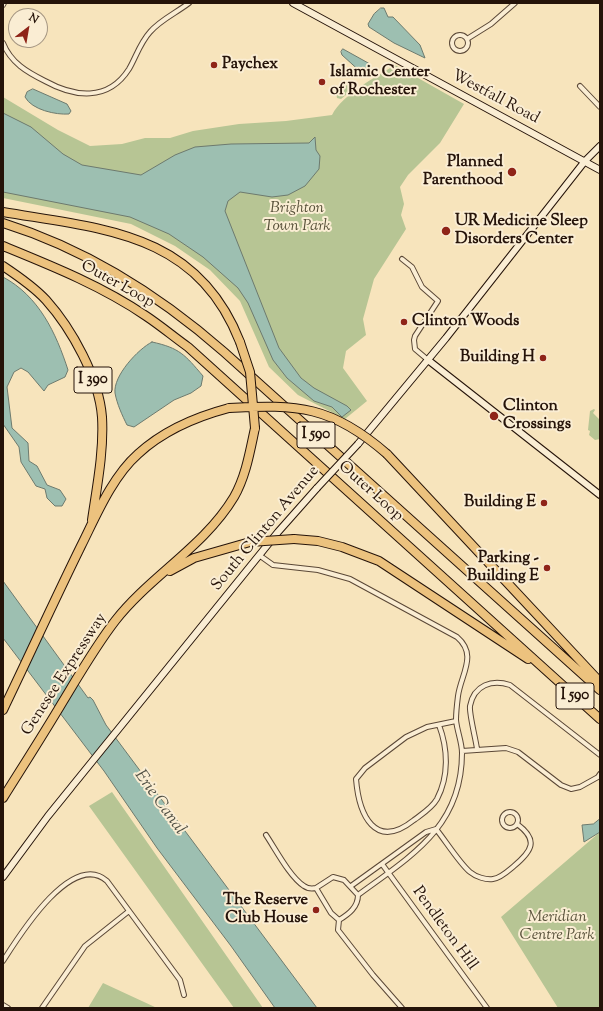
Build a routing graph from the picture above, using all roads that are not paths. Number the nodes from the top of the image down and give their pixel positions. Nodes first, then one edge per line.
1 (189, 3) edge
2 (293, 3) edge
3 (515, 3) edge
4 (467, 39) junction
5 (3, 44) edge
6 (580, 86) dead end
7 (600, 107) edge
8 (600, 146) edge
9 (585, 161) junction
10 (600, 170) edge
11 (3, 212) edge
12 (3, 223) edge
13 (3, 246) edge
14 (402, 259) dead end
15 (3, 266) edge
16 (428, 360) junction
17 (600, 495) edge
18 (91, 527) junction
19 (259, 556) junction
20 (160, 576) junction
21 (549, 673) junction
22 (600, 682) edge
23 (600, 690) edge
24 (3, 710) edge
25 (600, 719) edge
26 (456, 721) junction
27 (439, 725) junction
28 (477, 749) junction
29 (462, 751) junction
30 (600, 755) edge
31 (600, 774) edge
32 (3, 798) edge
33 (516, 824) dead end
34 (436, 829) junction
35 (266, 835) dead end
36 (382, 864) junction
37 (388, 873) junction
38 (3, 877) edge
39 (351, 886) junction
40 (316, 888) junction
41 (358, 895) junction
42 (129, 911) junction
43 (338, 920) junction
44 (3, 961) edge
45 (184, 996) dead end
46 (3, 1005) edge
47 (8, 1008) edge
48 (42, 1008) edge
49 (402, 1008) edge
50 (487, 1008) edge

1 - 5 street
2 - 9 street, Westfall Road
3 - 4 street
4 - 4 street
6 - 7 street
8 - 9 street, South Clinton Avenue
9 - 10 street, Westfall Road
9 - 16 street, South Clinton Avenue
11 - 20 highway, bridge
12 - 23 highway, Outer Loop / I 590
13 - 21 highway, Outer Loop / I 590
14 - 16 street
15 - 18 highway, I 390
16 - 17 street
16 - 19 street, South Clinton Avenue, bridge
18 - 22 highway, Genesee Expressway, bridge
18 - 24 highway, Genesee Expressway / I 390
19 - 26 street
19 - 38 street, South Clinton Avenue
20 - 21 highway, bridge
20 - 32 highway, Genesee Expressway
21 - 25 highway, Outer Loop / I 590
26 - 27 street
26 - 29 street
27 - 27 street
28 - 29 street
28 - 30 street
28 - 31 street
29 - 34 street
33 - 34 street
34 - 36 street
34 - 37 street
35 - 40 street
36 - 37 street, Pendleton Hill
36 - 39 street
37 - 41 street
37 - 50 street, Pendleton Hill
39 - 40 street
39 - 41 street
40 - 43 street
41 - 43 street
42 - 44 street
42 - 45 street
42 - 48 street
43 - 49 street
46 - 47 street

